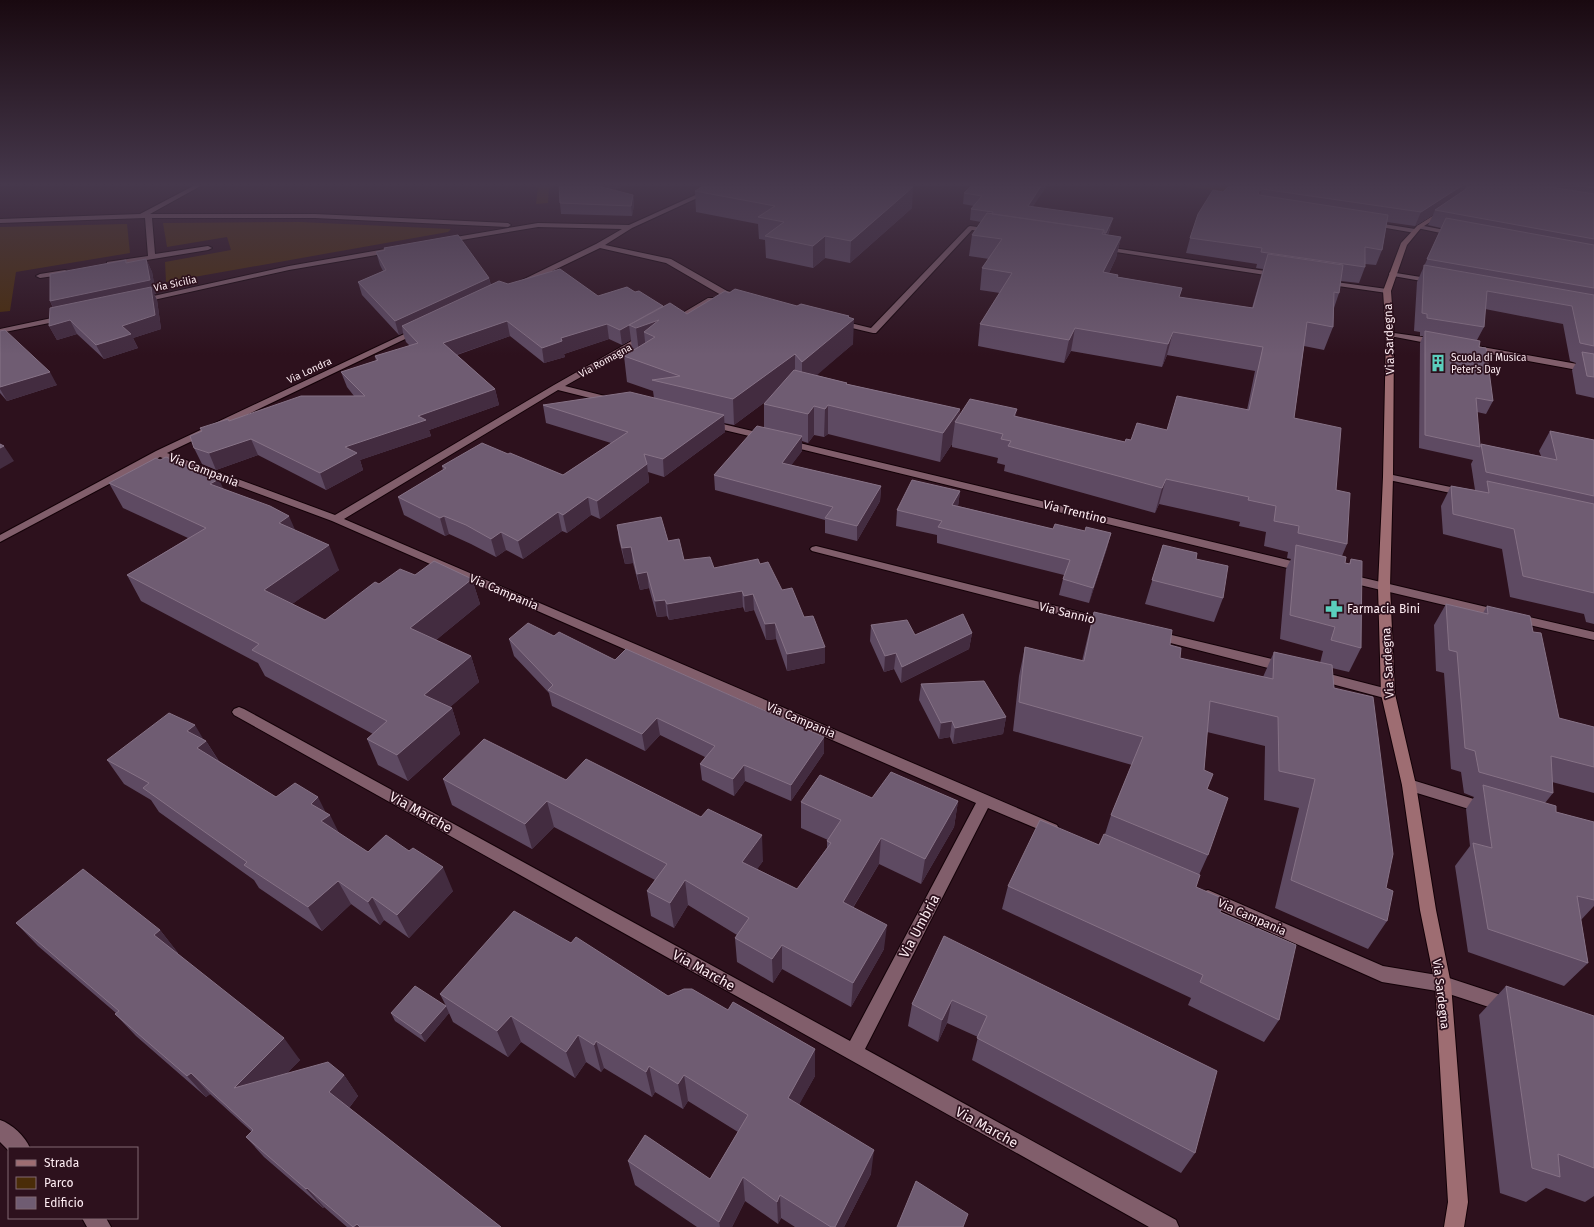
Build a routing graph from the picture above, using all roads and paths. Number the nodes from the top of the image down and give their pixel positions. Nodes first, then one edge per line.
1 (150, 240) edge
2 (445, 240) edge
3 (608, 240) edge
4 (958, 240) edge
5 (1408, 240) edge
6 (434, 242) edge
7 (599, 246) junction
8 (1096, 247) edge
9 (208, 248) dead end
10 (396, 249) edge
11 (152, 257) junction
12 (102, 266) edge
13 (71, 271) edge
14 (1393, 274) junction
15 (40, 276) dead end
16 (1285, 276) edge
17 (1316, 280) edge
18 (1439, 282) edge
19 (504, 290) edge
20 (1387, 291) junction
21 (724, 293) junction
22 (746, 299) edge
23 (135, 302) edge
24 (73, 315) edge
25 (828, 320) edge
26 (668, 324) edge
27 (425, 327) edge
28 (0, 331) edge
29 (654, 332) edge
30 (1390, 334) junction
31 (1447, 344) edge
32 (1463, 346) edge
33 (1594, 370) edge
34 (557, 387) junction
35 (627, 404) edge
36 (696, 420) edge
37 (159, 453) junction
38 (1388, 477) junction
39 (1474, 495) edge
40 (336, 519) junction
41 (0, 539) edge
42 (816, 549) dead end
43 (1317, 571) edge
44 (1340, 577) edge
45 (1384, 587) junction
46 (1116, 625) edge
47 (1147, 633) edge
48 (1594, 636) edge
49 (1293, 670) edge
50 (1308, 673) edge
51 (1388, 694) junction
52 (239, 712) dead end
53 (1409, 785) junction
54 (985, 800) junction
55 (1498, 811) edge
56 (1065, 835) edge
57 (1196, 892) edge
58 (1443, 984) junction
59 (1520, 1010) edge
60 (853, 1053) junction
61 (0, 1129) edge
62 (19, 1147) edge
63 (93, 1219) edge
64 (101, 1227) edge
65 (1169, 1227) edge
66 (1454, 1227) edge

1 - 11 street
2 - 6 street
3 - 7 street
4 - 25 street
5 - 14 street, Via Sardegna
7 - 19 street
7 - 21 street
8 - 16 street
9 - 11 street
10 - 23 street, Via Sicilia
11 - 12 street
13 - 15 street
14 - 18 street
14 - 20 street, Via Sardegna
17 - 20 street
20 - 30 street, Via Sardegna
21 - 22 street
21 - 26 street
24 - 28 street
27 - 37 street, Via Londra
29 - 34 street, Via Romagna
30 - 31 street
30 - 38 street, Via Sardegna
32 - 33 street
34 - 35 street
34 - 40 street, Via Romagna
36 - 43 street, Via Trentino
37 - 40 street, Via Campania
37 - 41 street, Via Londra
38 - 39 street
38 - 45 street, Via Sardegna
40 - 54 street, Via Campania
42 - 46 street, Via Sannio
44 - 45 street
45 - 48 street
45 - 51 street, Via Sardegna
47 - 49 street
50 - 51 street
51 - 53 street, Via Sardegna
52 - 60 street, Via Marche
53 - 55 street
53 - 58 street, Via Sardegna
54 - 56 street, Via Campania
54 - 60 street, Via Umbria
57 - 58 street, Via Campania
58 - 59 street, Via Campania
58 - 66 street, Via Sardegna
60 - 65 street, Via Marche
61 - 62 street
63 - 64 street

